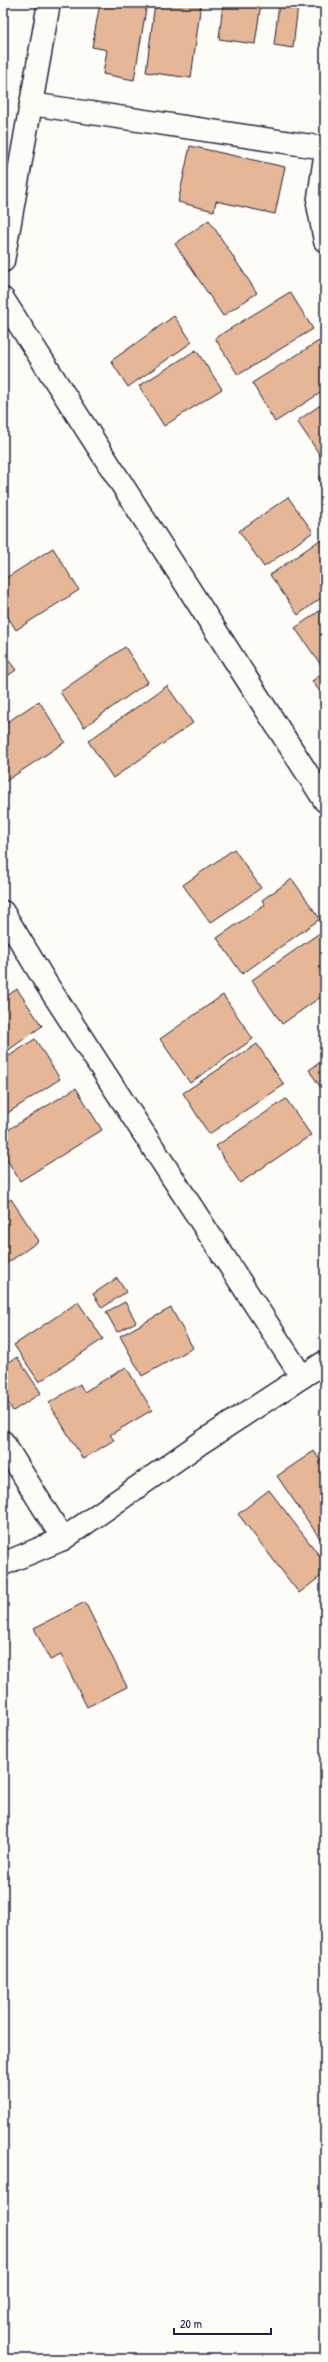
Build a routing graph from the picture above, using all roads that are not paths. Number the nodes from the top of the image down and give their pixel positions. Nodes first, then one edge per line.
1 (49, 3) edge
2 (31, 104) junction
3 (325, 148) edge
4 (325, 156) edge
5 (325, 241) edge
6 (3, 262) edge
7 (3, 299) edge
8 (325, 801) edge
9 (3, 912) edge
10 (325, 1362) edge
11 (302, 1377) junction
12 (3, 1442) edge
13 (63, 1539) junction
14 (3, 1564) edge

1 - 2 street
2 - 3 street
2 - 6 street
4 - 5 street
7 - 8 street
9 - 11 street
10 - 11 street
11 - 13 street
12 - 13 street
13 - 14 street

